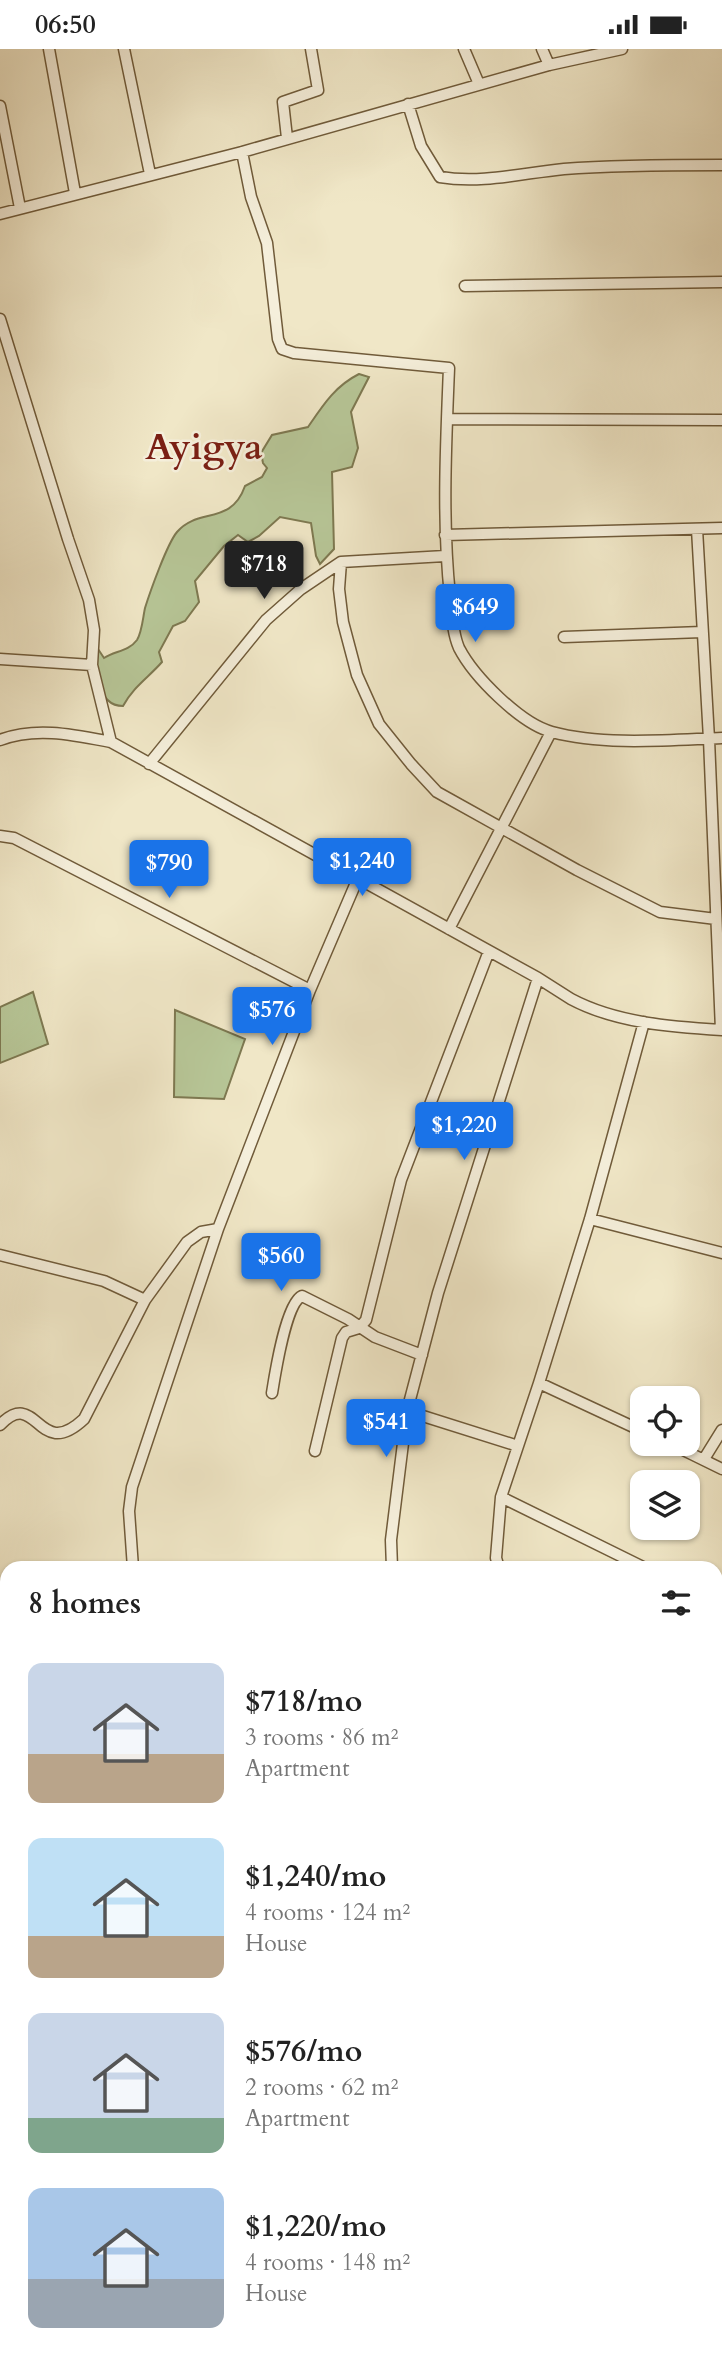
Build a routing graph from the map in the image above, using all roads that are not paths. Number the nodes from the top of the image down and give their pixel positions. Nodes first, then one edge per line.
1 (49, 49) edge
2 (124, 49) edge
3 (311, 49) edge
4 (464, 49) edge
5 (542, 49) edge
6 (621, 49) edge
7 (549, 65) junction
8 (479, 84) junction
9 (408, 104) junction
10 (0, 106) edge
11 (287, 138) junction
12 (242, 152) junction
13 (722, 165) edge
14 (150, 174) junction
15 (75, 193) junction
16 (20, 208) junction
17 (0, 213) edge
18 (722, 282) edge
19 (465, 286) dead end
20 (0, 319) edge
21 (447, 419) junction
22 (722, 420) edge
23 (722, 528) edge
24 (697, 529) junction
25 (445, 535) junction
26 (445, 556) junction
27 (341, 562) junction
28 (702, 632) junction
29 (564, 637) dead end
30 (0, 659) edge
31 (92, 665) junction
32 (551, 732) junction
33 (722, 738) edge
34 (709, 739) junction
35 (0, 740) edge
36 (111, 742) junction
37 (149, 764) junction
38 (501, 828) junction
39 (0, 837) edge
40 (358, 878) junction
41 (716, 919) junction
42 (449, 929) junction
43 (489, 951) junction
44 (538, 978) junction
45 (310, 990) junction
46 (644, 1022) junction
47 (721, 1030) edge
48 (590, 1219) junction
49 (218, 1229) junction
50 (722, 1253) edge
51 (0, 1255) edge
52 (145, 1300) junction
53 (359, 1328) junction
54 (422, 1355) junction
55 (539, 1383) junction
56 (272, 1393) dead end
57 (407, 1411) junction
58 (0, 1425) edge
59 (630, 1425) edge
60 (722, 1430) edge
61 (518, 1446) junction
62 (315, 1451) dead end
63 (697, 1456) edge
64 (704, 1459) junction
65 (722, 1469) edge
66 (501, 1497) junction
67 (133, 1561) edge
68 (391, 1561) edge
69 (497, 1561) edge
70 (631, 1561) edge

1 - 15 street
2 - 14 street
3 - 11 street
4 - 8 street
5 - 7 street
6 - 7 street
7 - 8 street
8 - 9 street
9 - 11 street
9 - 13 street
10 - 16 street
11 - 12 street
12 - 14 street
12 - 21 street
14 - 15 street
15 - 16 street
16 - 17 street
18 - 19 street
20 - 31 street
21 - 22 street
21 - 25 street
23 - 24 street
24 - 25 street
24 - 28 street
25 - 26 street
26 - 27 street
26 - 32 street
27 - 37 street
27 - 38 street
28 - 29 street
28 - 34 street
30 - 31 street
31 - 36 street
32 - 34 street
32 - 38 street
33 - 34 street
34 - 41 street
35 - 36 street
36 - 37 street
37 - 40 street
38 - 41 street
38 - 42 street
39 - 45 street
40 - 42 street
40 - 45 street
41 - 47 street
42 - 43 street
43 - 44 street
43 - 53 street
44 - 46 street
44 - 54 street
45 - 49 street
46 - 47 street
46 - 48 street
48 - 50 street
48 - 55 street
49 - 52 street
49 - 67 street
51 - 52 street
52 - 58 street
53 - 54 street
53 - 56 street
53 - 62 street
54 - 57 street
55 - 59 street
55 - 61 street
57 - 61 street
57 - 68 street
60 - 64 street
61 - 66 street
63 - 64 street
64 - 65 street
66 - 69 street
66 - 70 street

